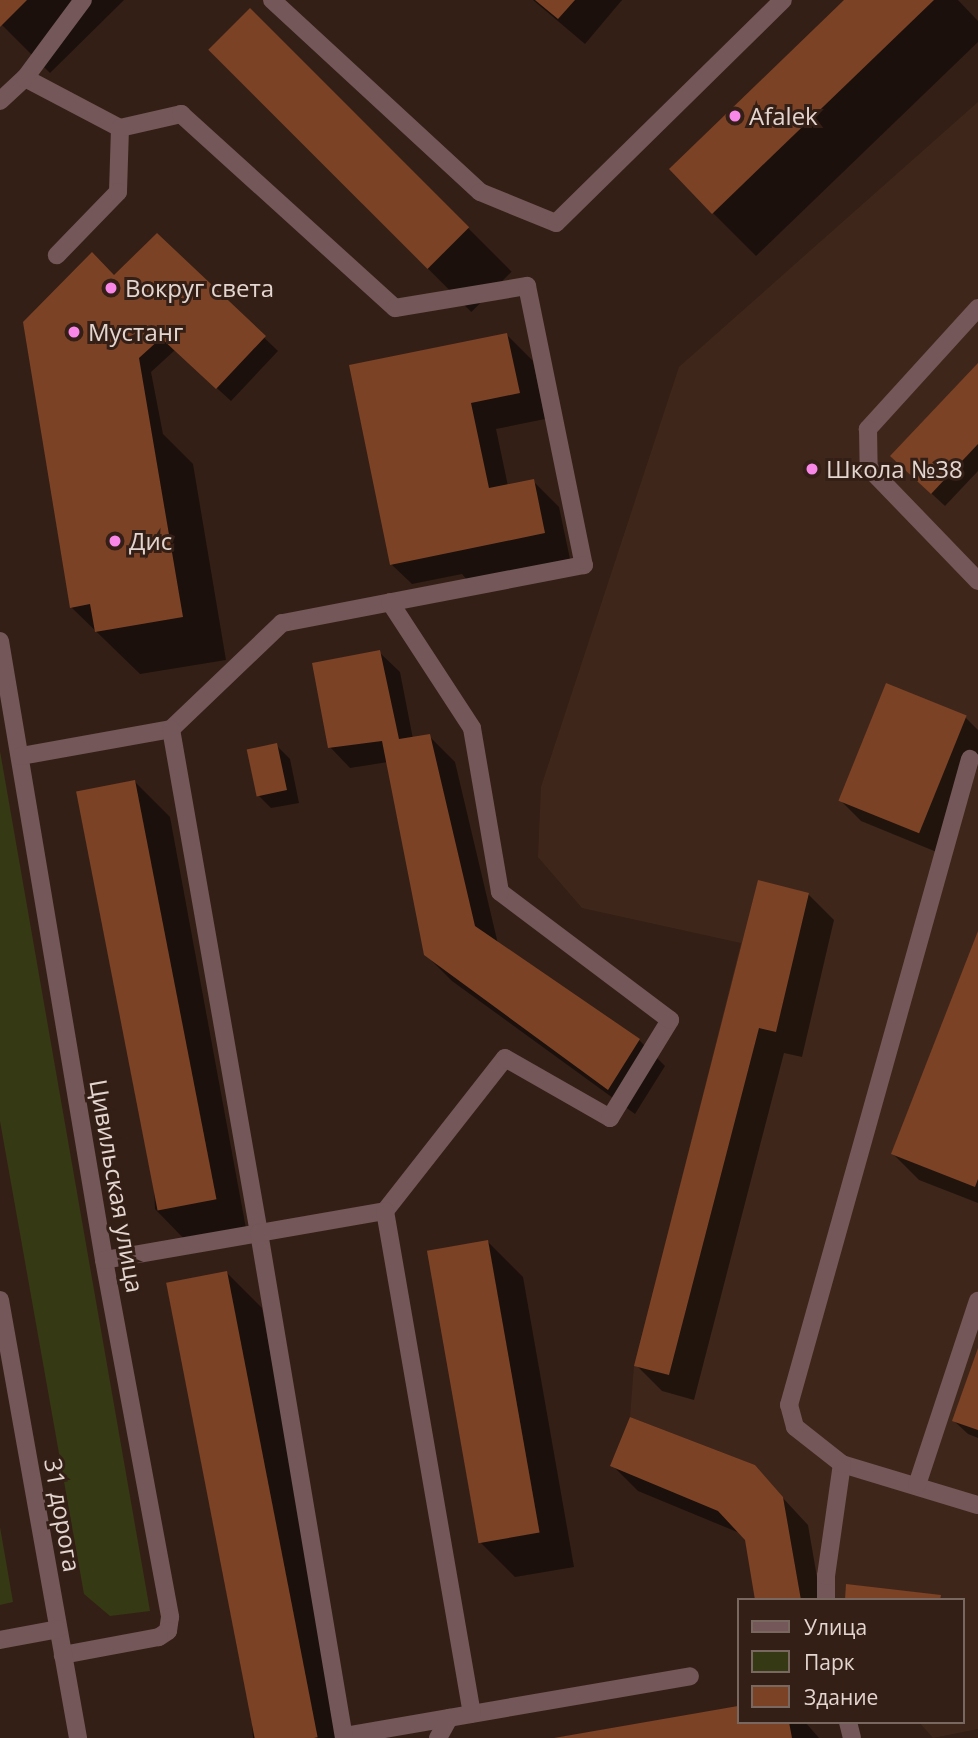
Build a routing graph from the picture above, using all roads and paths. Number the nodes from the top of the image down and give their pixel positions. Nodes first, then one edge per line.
1 (83, 0) edge
2 (272, 0) edge
3 (783, 0) edge
4 (25, 78) junction
5 (0, 101) edge
6 (120, 128) junction
7 (57, 255) dead end
8 (978, 308) edge
9 (978, 581) edge
10 (390, 603) junction
11 (0, 641) edge
12 (171, 729) junction
13 (21, 756) junction
14 (970, 759) dead end
15 (385, 1211) junction
16 (259, 1233) junction
17 (104, 1260) junction
18 (0, 1300) edge
19 (978, 1301) edge
20 (842, 1464) junction
21 (917, 1485) junction
22 (978, 1505) edge
23 (826, 1598) edge
24 (58, 1629) junction
25 (0, 1640) edge
26 (63, 1655) junction
27 (691, 1676) dead end
28 (472, 1714) junction
29 (449, 1718) junction
30 (344, 1737) edge
31 (78, 1738) edge
32 (438, 1738) edge

1 - 4 street
2 - 3 street
4 - 5 street
4 - 6 street
6 - 7 street
6 - 10 street
8 - 9 street
10 - 12 street
10 - 15 street
11 - 13 street, Цивильская улица
12 - 13 street
12 - 16 street
13 - 17 street, Цивильская улица
14 - 20 street
15 - 16 street
15 - 28 street
16 - 17 street
16 - 30 street
17 - 26 street, Цивильская улица
18 - 24 street, 31 дорога
19 - 21 street
20 - 21 street
20 - 23 street
21 - 22 street
24 - 25 street
24 - 26 street, 31 дорога
26 - 31 street, 31 дорога
27 - 28 street
28 - 29 street
29 - 30 street
29 - 32 street

